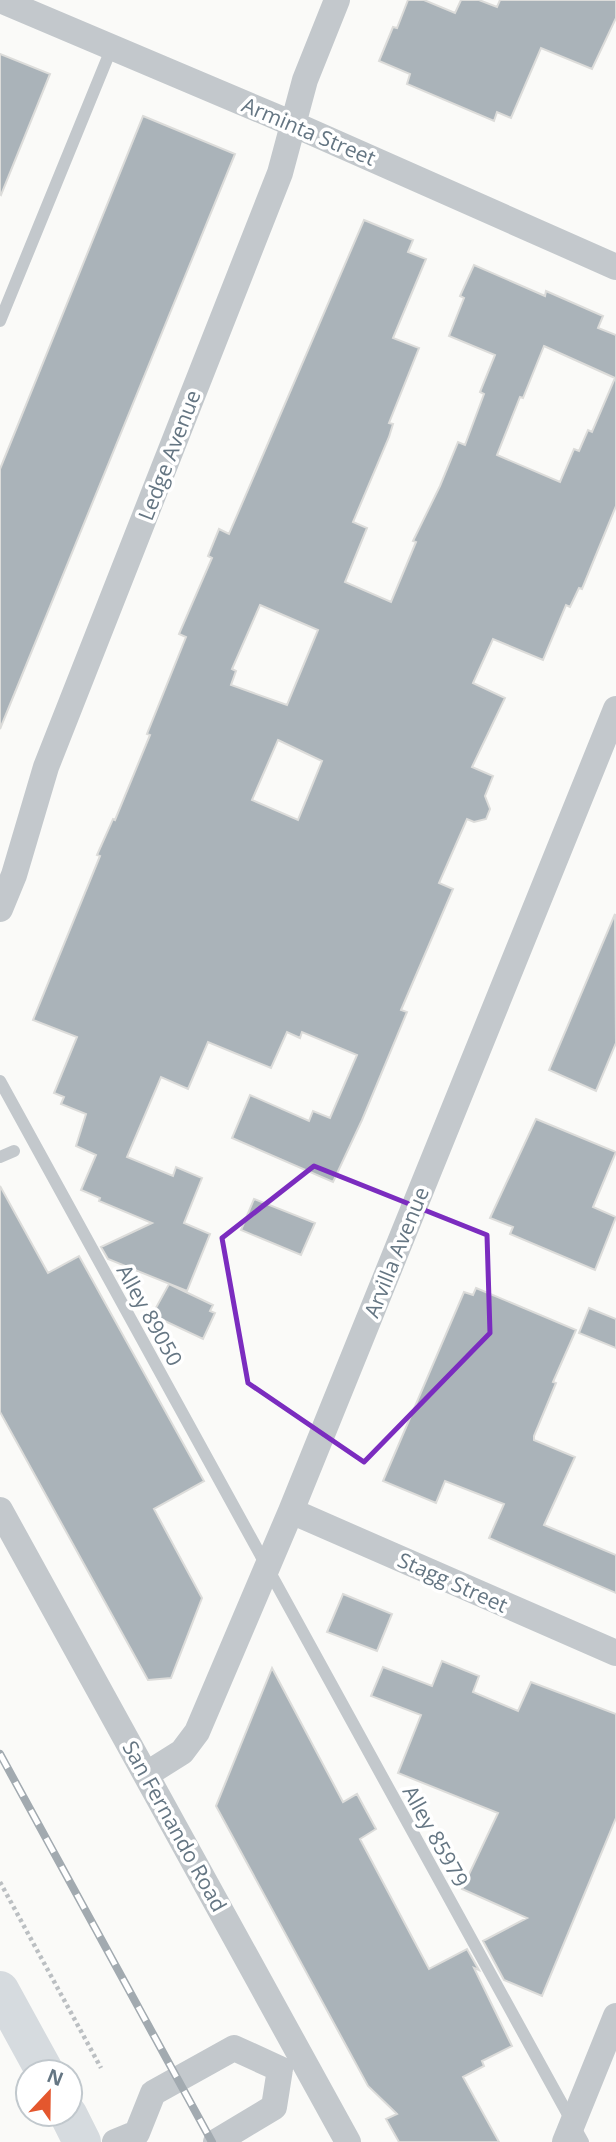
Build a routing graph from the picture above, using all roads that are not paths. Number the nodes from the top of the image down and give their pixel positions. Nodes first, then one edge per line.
1 (0, 0) edge
2 (337, 0) edge
3 (111, 47) junction
4 (293, 124) junction
5 (616, 267) edge
6 (0, 321) edge
7 (616, 709) edge
8 (0, 909) edge
9 (0, 1081) edge
10 (14, 1151) dead end
11 (0, 1157) edge
12 (0, 1510) edge
13 (291, 1511) junction
14 (267, 1568) junction
15 (616, 1653) edge
16 (147, 1774) junction
17 (0, 1990) edge
18 (616, 2016) edge
19 (37, 2058) edge
20 (291, 2063) junction
21 (573, 2136) edge
22 (135, 2139) edge
23 (216, 2142) edge
24 (348, 2142) edge

1 - 3 street, Arminta Street
2 - 4 street, Ledge Avenue
3 - 4 street, Arminta Street
3 - 6 lane
4 - 5 street, Arminta Street
4 - 8 street, Ledge Avenue
7 - 13 street, Arvilla Avenue
9 - 14 lane, Alley 89050
10 - 11 lane
12 - 16 street, San Fernando Road
13 - 14 street, Arvilla Avenue
13 - 15 street, Stagg Street
14 - 16 street, Arvilla Avenue
14 - 21 lane, Alley 85979
16 - 20 street, San Fernando Road
17 - 19 main road
18 - 21 street
20 - 22 street
20 - 23 street
20 - 24 street, San Fernando Road

